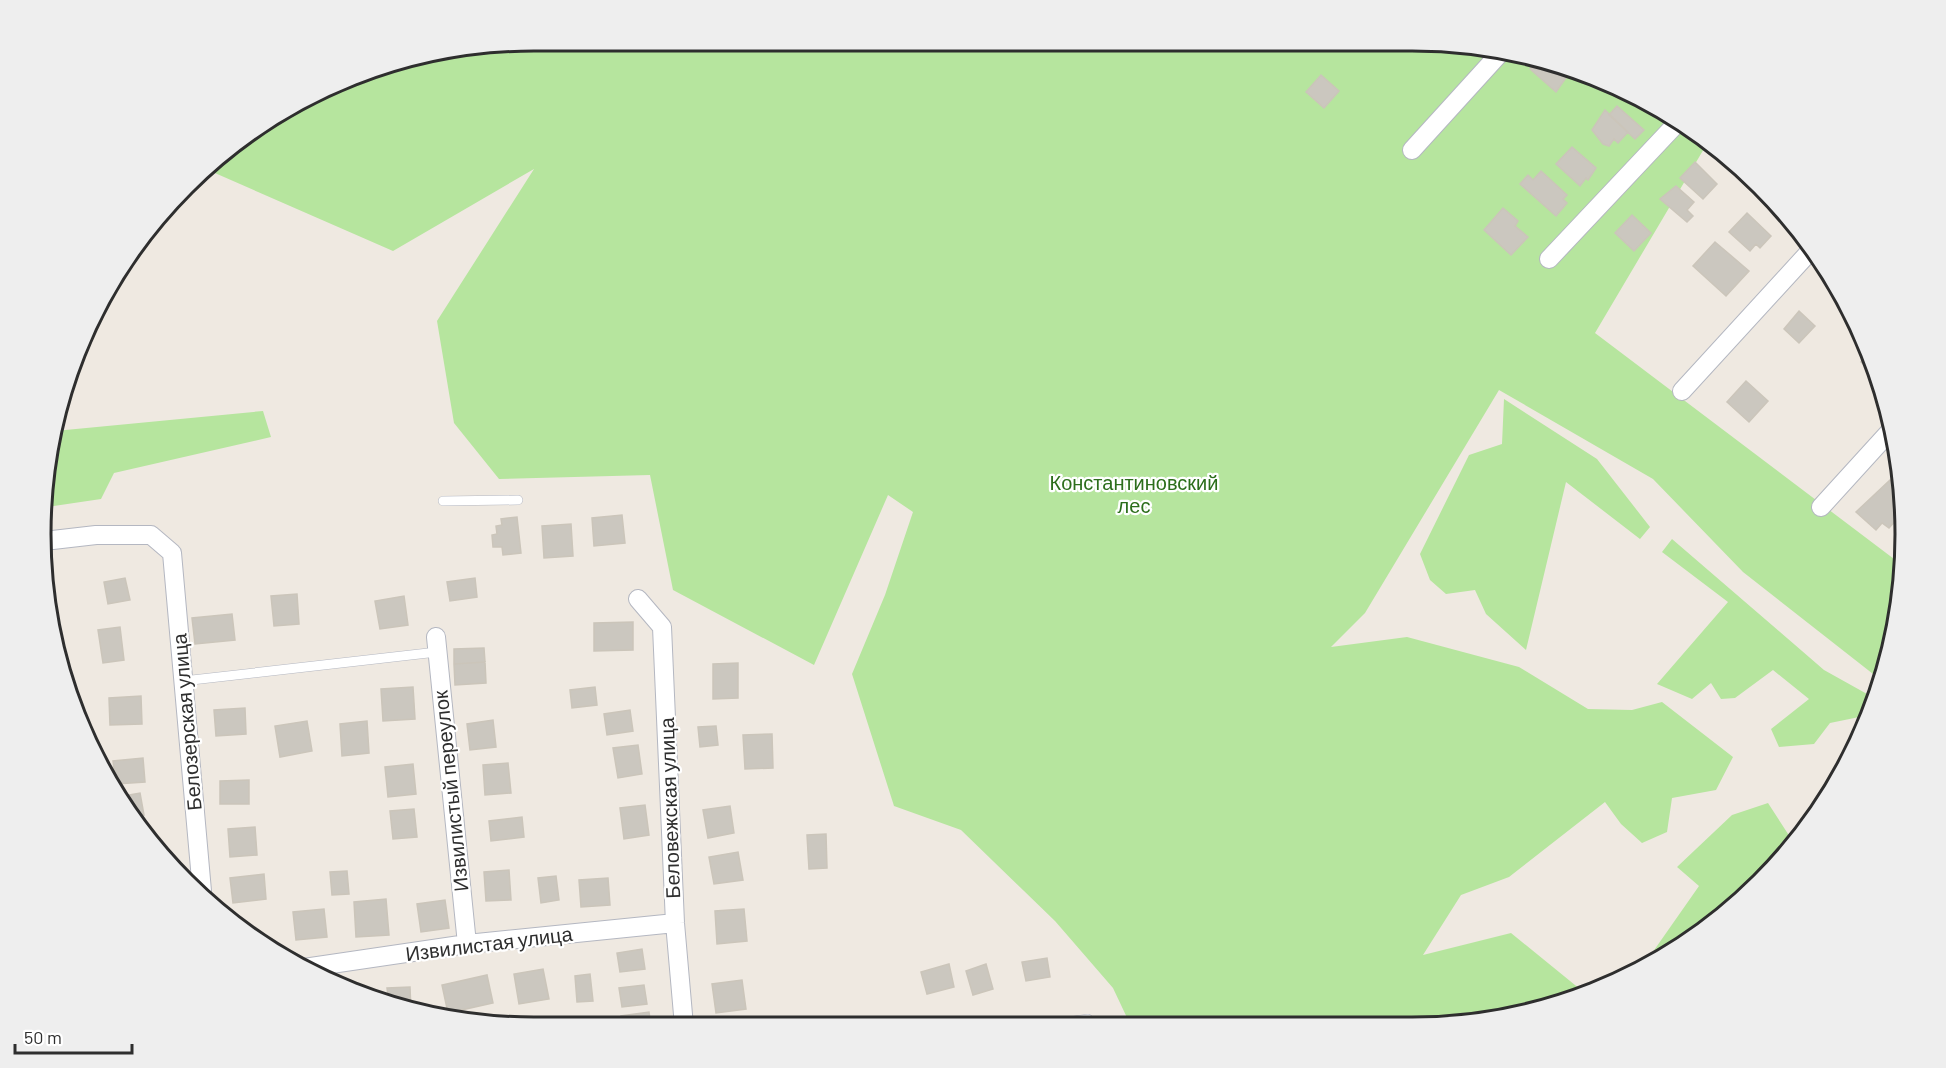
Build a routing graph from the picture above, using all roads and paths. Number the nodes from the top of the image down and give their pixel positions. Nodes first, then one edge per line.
1 (1495, 58) edge
2 (1673, 128) edge
3 (1412, 150) dead end
4 (1807, 256) edge
5 (1549, 259) dead end
6 (1682, 391) dead end
7 (1885, 436) edge
8 (518, 500) dead end
9 (443, 501) dead end
10 (1821, 507) dead end
11 (51, 540) edge
12 (638, 599) dead end
13 (436, 644) joint
14 (183, 681) junction
15 (201, 884) edge
16 (675, 923) junction
17 (467, 944) junction
18 (318, 966) edge
19 (683, 1017) edge

1 - 3 street
2 - 5 street
4 - 6 street
7 - 10 street
8 - 9 lane
11 - 14 street, Белозерская улица
12 - 16 street, Беловежская улица
13 - 14 lane
13 - 17 street, Извилистый переулок
14 - 15 street, Белозерская улица
16 - 17 street, Извилистая улица
16 - 19 street, Беловежская улица
17 - 18 street, Извилистая улица

